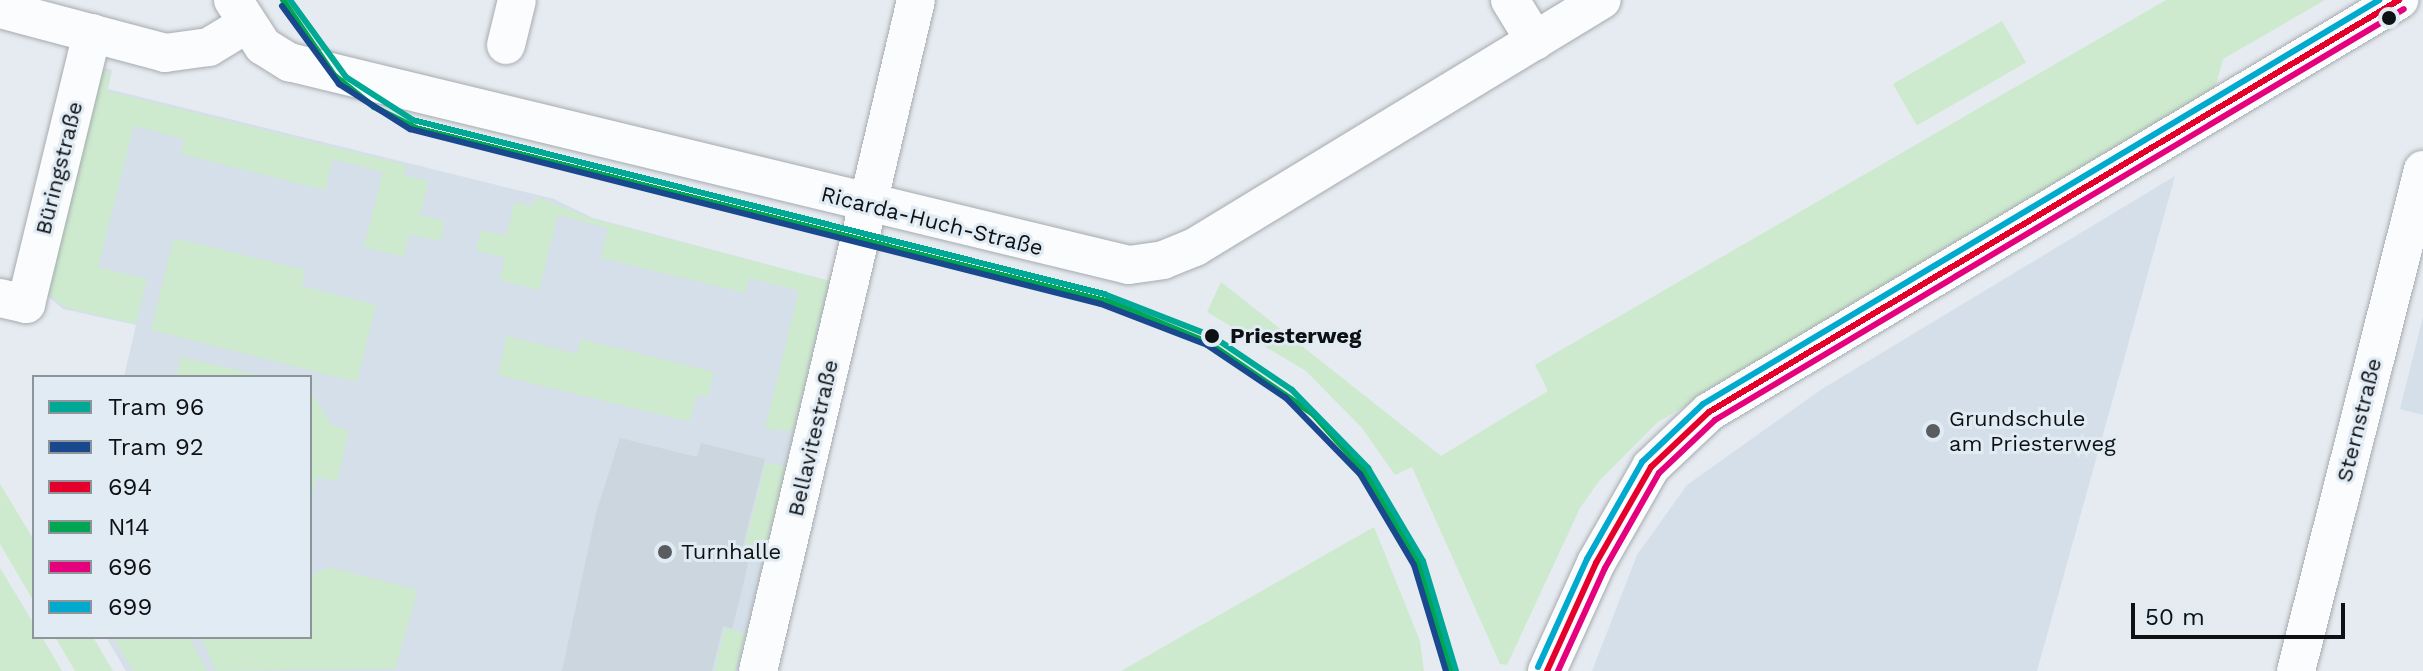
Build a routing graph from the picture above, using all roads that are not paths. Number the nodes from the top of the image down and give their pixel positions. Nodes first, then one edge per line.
1 (517, 0) edge
2 (916, 0) edge
3 (1510, 0) edge
4 (1602, 0) edge
5 (2399, 0) edge
6 (0, 9) edge
7 (240, 12) edge
8 (92, 33) junction
9 (1535, 41) junction
10 (506, 45) dead end
11 (2423, 170) edge
12 (868, 205) junction
13 (13, 301) edge
14 (758, 671) edge
15 (1547, 671) edge
16 (2296, 671) edge

1 - 10 street
2 - 12 street, Bellavitestraße
3 - 9 street
4 - 9 street, Ricarda-Huch-Straße
5 - 15 street
6 - 8 street
7 - 8 street
7 - 12 street, Ricarda-Huch-Straße
8 - 13 street, Büringstraße
9 - 12 street, Ricarda-Huch-Straße
11 - 16 street, Sternstraße
12 - 14 street, Bellavitestraße

